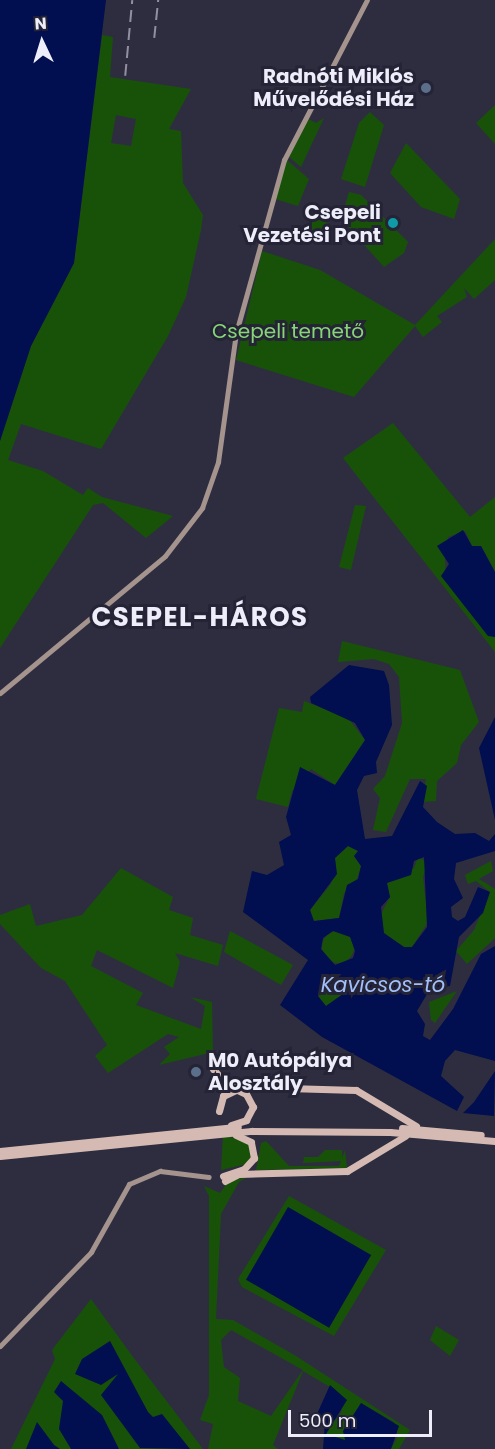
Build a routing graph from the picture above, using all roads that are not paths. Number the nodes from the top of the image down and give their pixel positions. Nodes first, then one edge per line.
1 (367, 0) edge
2 (0, 693) edge
3 (213, 1069) dead end
4 (238, 1088) junction
5 (221, 1089) dead end
6 (219, 1111) dead end
7 (215, 1130) junction
8 (430, 1130) junction
9 (418, 1134) junction
10 (495, 1136) edge
11 (495, 1141) edge
12 (0, 1151) edge
13 (0, 1156) edge
14 (209, 1180) dead end
15 (0, 1346) edge

1 - 2 main road
3 - 4 highway
4 - 5 highway
4 - 6 highway
4 - 7 highway
4 - 8 highway
7 - 8 highway
7 - 9 highway
7 - 9 highway
7 - 12 highway
7 - 13 highway
8 - 10 highway
9 - 11 highway
14 - 15 main road

